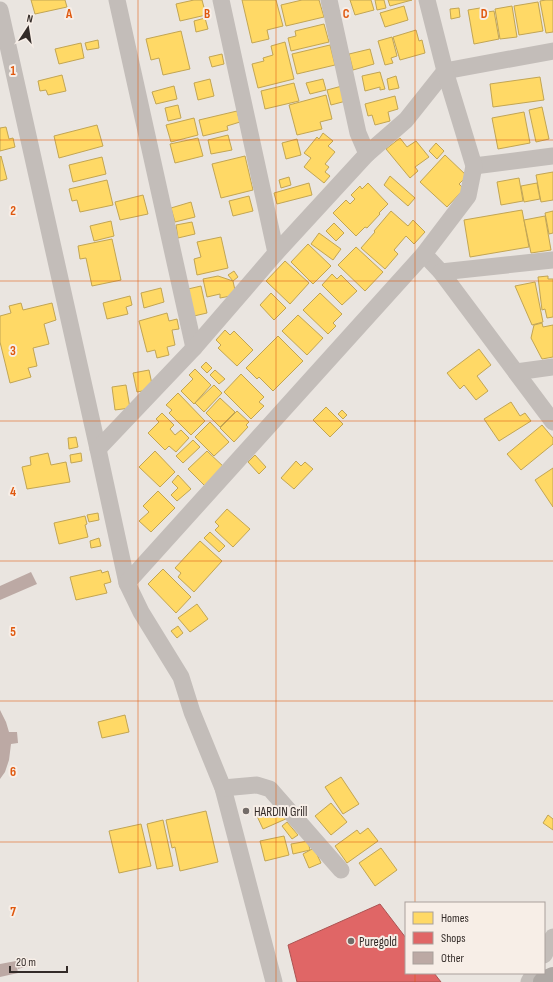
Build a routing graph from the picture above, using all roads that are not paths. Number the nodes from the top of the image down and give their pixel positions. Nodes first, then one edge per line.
1 (117, 0) edge
2 (221, 0) edge
3 (330, 0) edge
4 (427, 0) edge
5 (0, 10) edge
6 (553, 51) edge
7 (445, 71) junction
8 (367, 154) junction
9 (553, 156) edge
10 (474, 166) junction
11 (276, 253) junction
12 (424, 254) junction
13 (553, 260) edge
14 (441, 272) junction
15 (194, 348) junction
16 (553, 366) edge
17 (516, 372) junction
18 (553, 422) edge
19 (98, 449) junction
20 (126, 583) junction
21 (223, 788) junction
22 (341, 870) dead end
23 (553, 937) edge
24 (545, 953) edge
25 (553, 978) edge
26 (274, 982) edge
27 (544, 982) edge

1 - 15 street
2 - 11 street
3 - 8 street
4 - 7 street
5 - 19 street
6 - 7 street
7 - 8 street
7 - 10 street
8 - 11 street
9 - 10 street
10 - 12 street
11 - 15 street
12 - 14 street
12 - 20 street
13 - 14 street
14 - 17 street
15 - 19 street
16 - 17 street
17 - 18 street
19 - 20 street
20 - 21 street
21 - 22 street
21 - 26 street
23 - 24 street
25 - 27 highway

